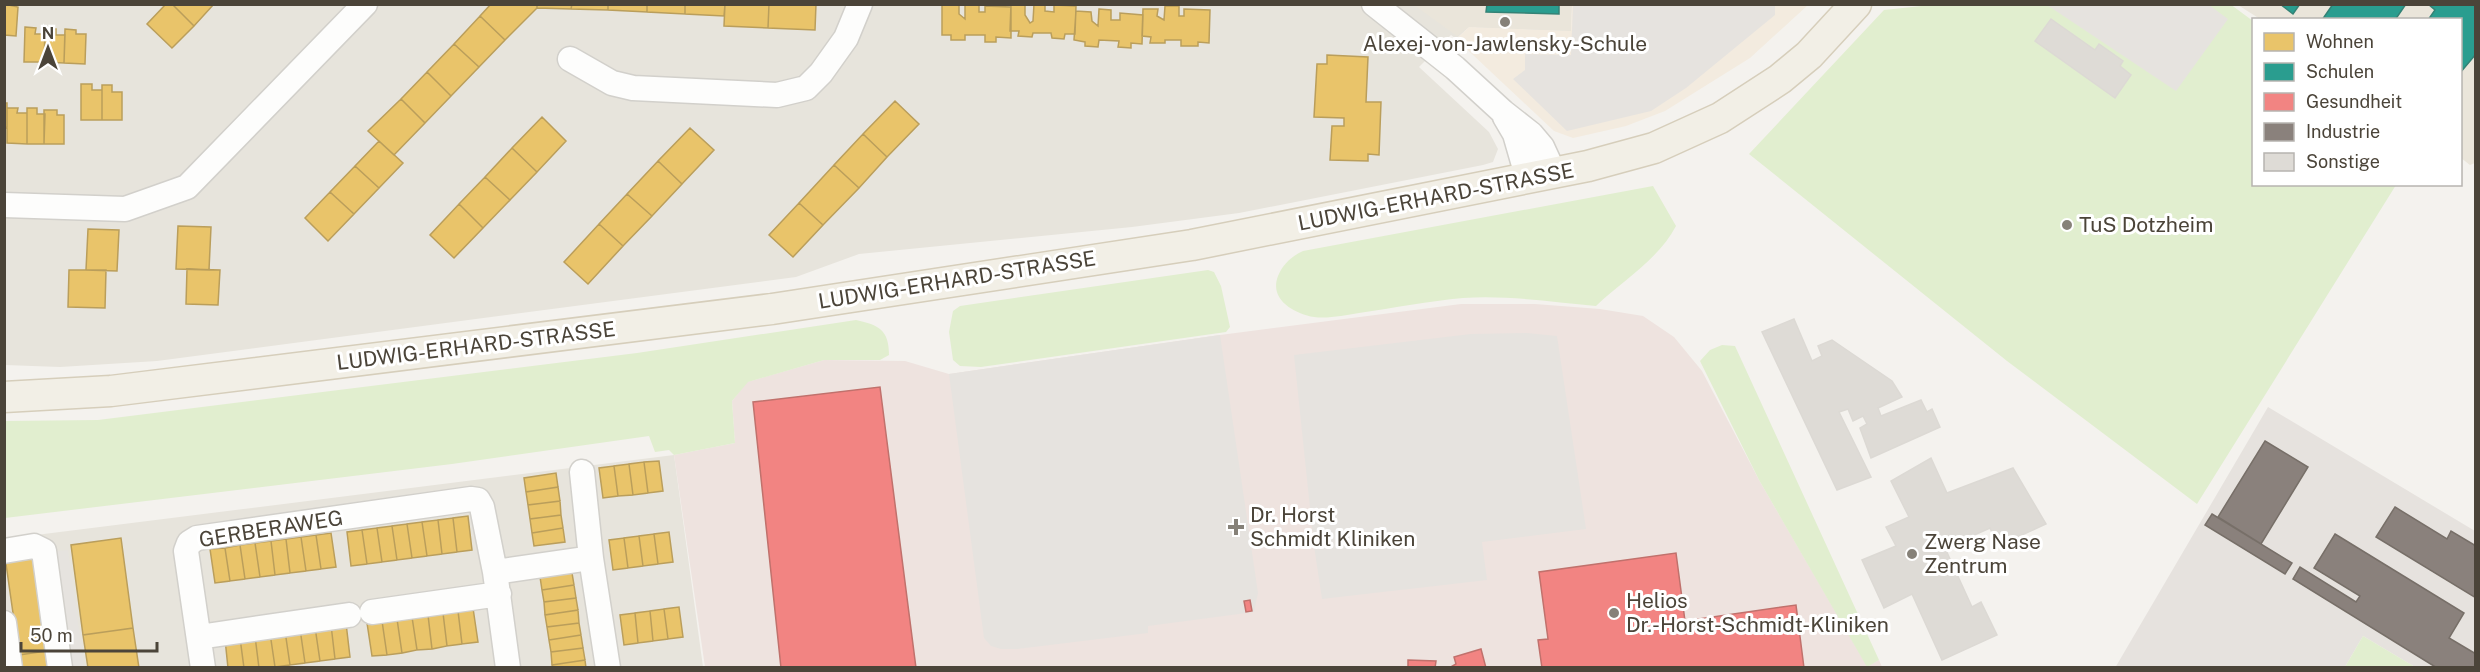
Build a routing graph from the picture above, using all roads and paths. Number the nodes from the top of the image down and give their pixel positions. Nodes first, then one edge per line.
1 (365, 4) edge
2 (860, 4) edge
3 (1374, 4) edge
4 (1856, 4) edge
5 (570, 59) dead end
6 (1541, 176) junction
7 (4, 205) edge
8 (4, 397) edge
9 (582, 472) dead end
10 (4, 551) edge
11 (591, 558) junction
12 (497, 583) junction
13 (4, 623) edge
14 (199, 637) junction
15 (10, 668) edge
16 (60, 668) edge
17 (203, 668) edge
18 (508, 668) edge
19 (608, 668) edge

1 - 7 street
2 - 5 street
3 - 6 street
4 - 6 main road, LUDWIG-ERHARD-STRASSE
6 - 8 main road, LUDWIG-ERHARD-STRASSE
9 - 11 street
10 - 16 street
11 - 12 street
11 - 19 street
12 - 14 street
12 - 14 street, GERBERAWEG
12 - 18 street
13 - 15 street
14 - 17 street, GERBERAWEG

